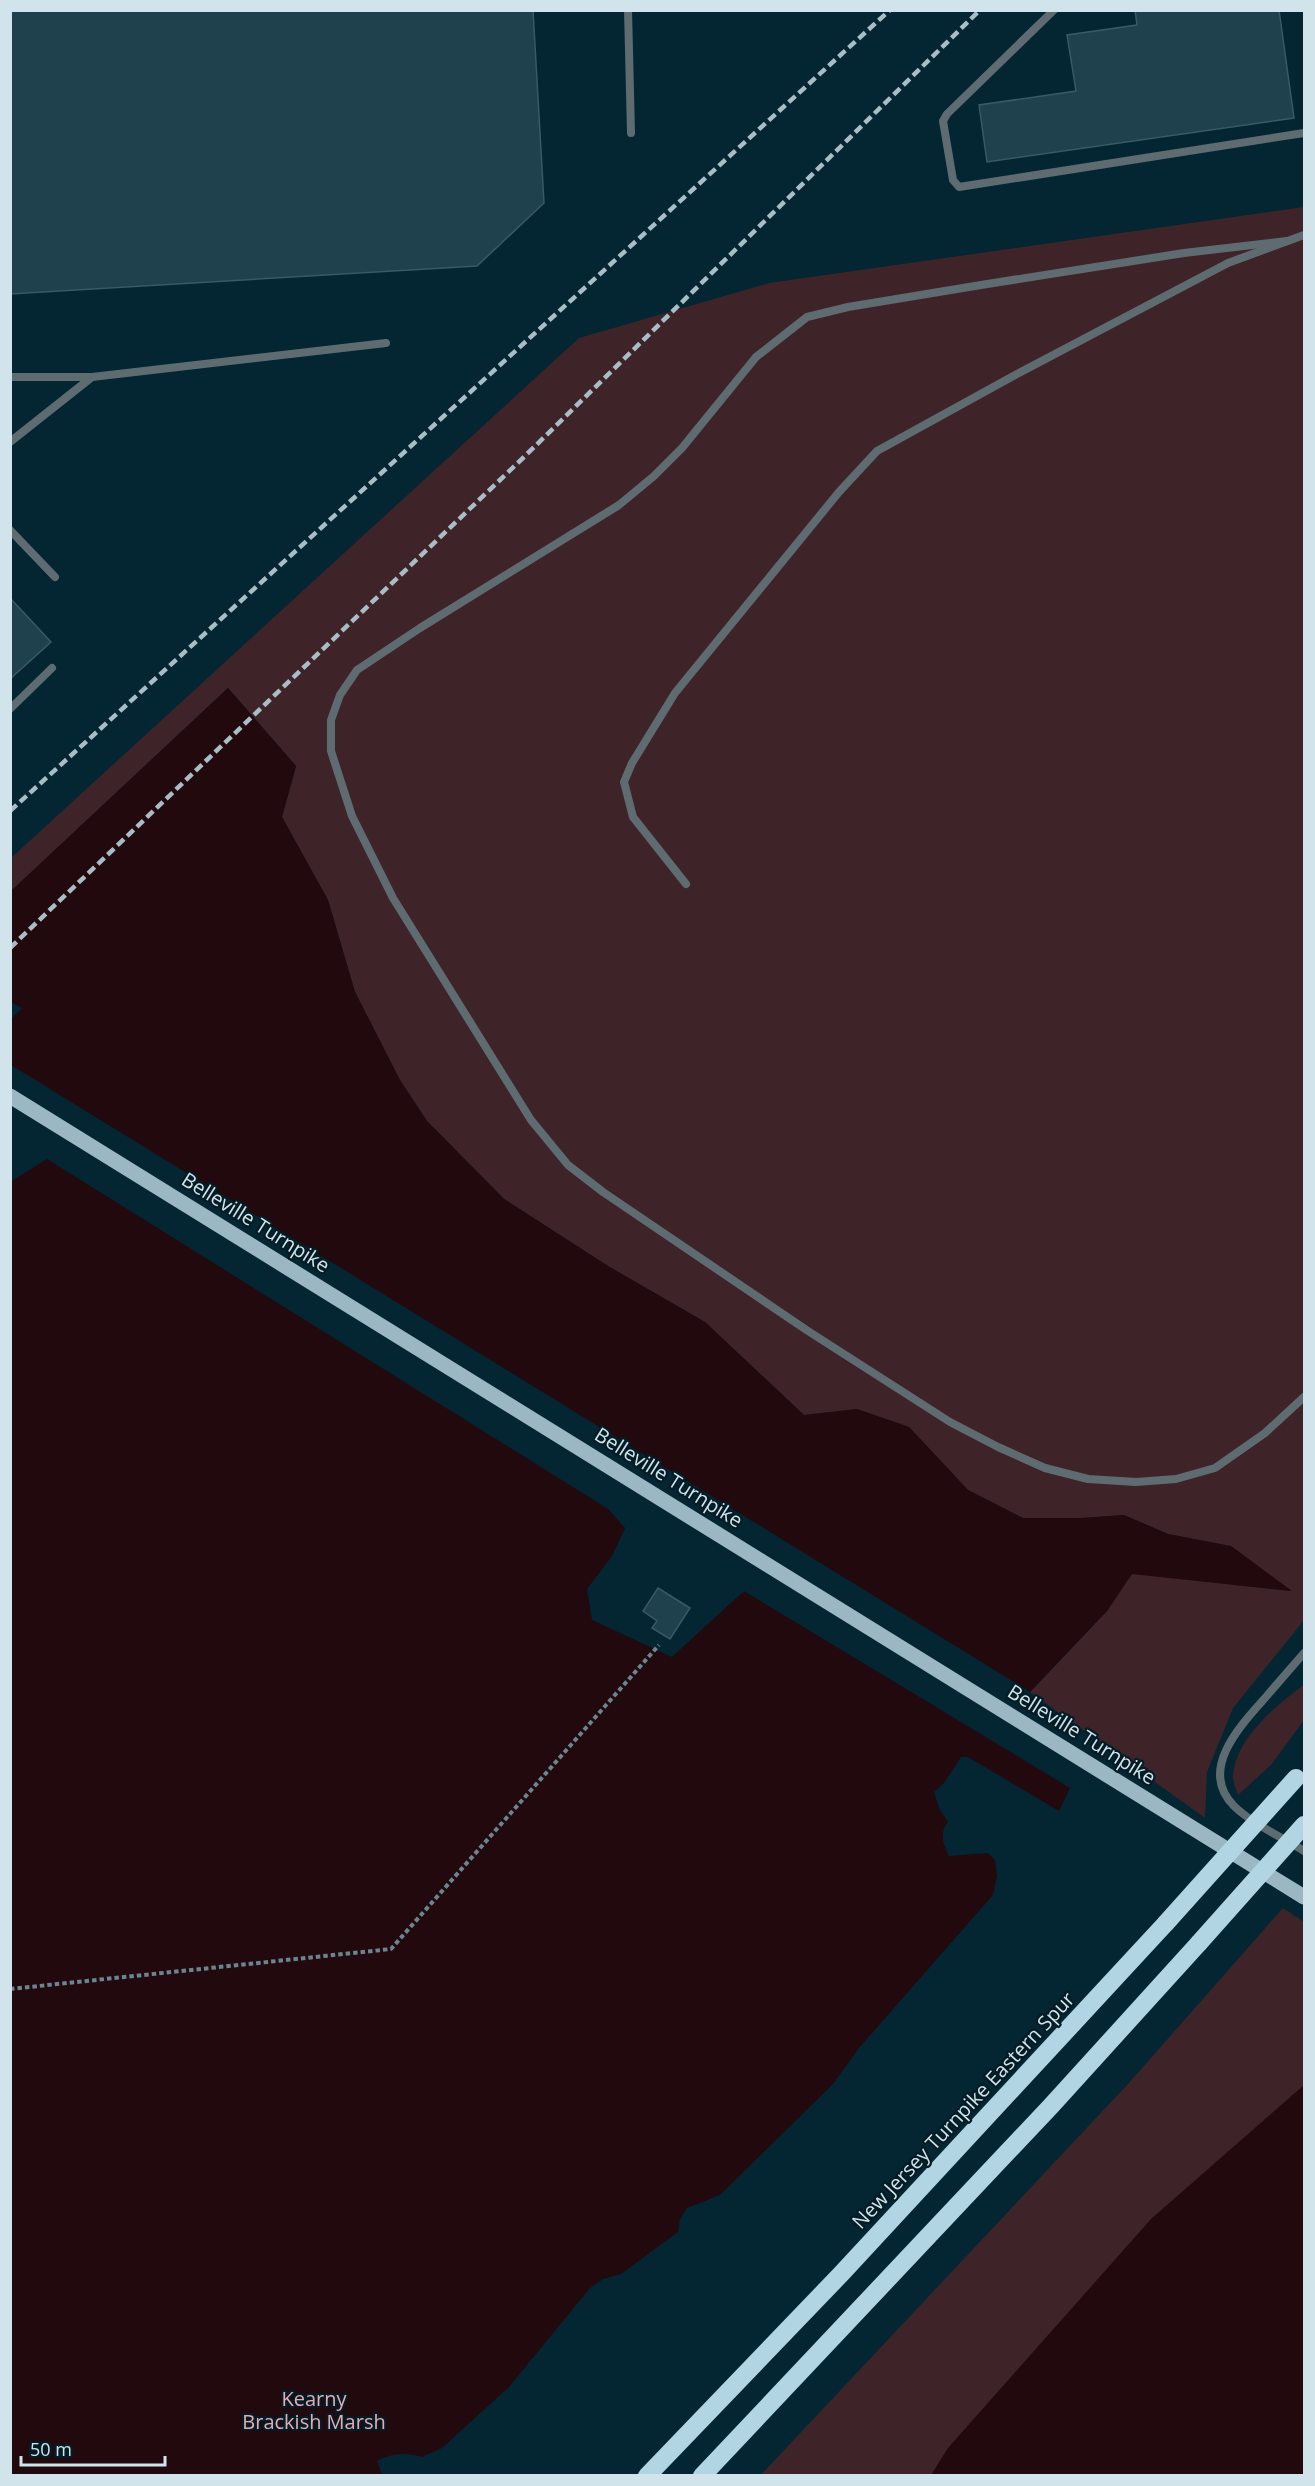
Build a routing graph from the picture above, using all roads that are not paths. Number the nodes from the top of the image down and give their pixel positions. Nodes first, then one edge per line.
1 (628, 10) edge
2 (1054, 10) edge
3 (631, 133) dead end
4 (1305, 133) edge
5 (1305, 235) edge
6 (1287, 241) junction
7 (386, 342) dead end
8 (10, 377) edge
9 (92, 377) junction
10 (10, 442) edge
11 (10, 530) edge
12 (55, 577) dead end
13 (52, 668) dead end
14 (10, 709) edge
15 (686, 884) dead end
16 (10, 1095) edge
17 (1305, 1397) edge
18 (1305, 1653) edge
19 (1300, 1773) edge
20 (1305, 1826) edge
21 (1305, 1851) edge
22 (1305, 1897) edge
23 (647, 2475) edge
24 (702, 2475) edge

1 - 3 lane
2 - 4 lane
5 - 6 lane
6 - 15 lane
6 - 17 lane
7 - 9 lane
8 - 9 lane
9 - 10 lane
11 - 12 lane
13 - 14 lane
16 - 22 main road, Belleville Turnpike
18 - 21 lane
19 - 23 highway, New Jersey Turnpike Eastern Spur, bridge
20 - 24 highway, bridge

